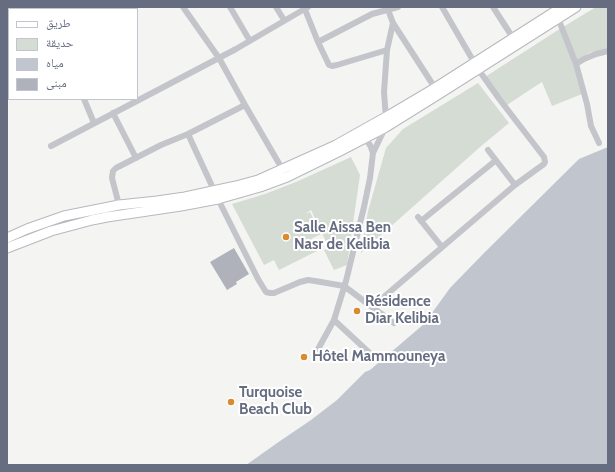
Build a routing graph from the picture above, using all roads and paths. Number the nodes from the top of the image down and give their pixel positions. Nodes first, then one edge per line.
1 (183, 7) edge
2 (230, 7) edge
3 (276, 7) edge
4 (398, 7) edge
5 (442, 7) edge
6 (494, 7) edge
7 (562, 7) edge
8 (576, 7) edge
9 (306, 8) edge
10 (387, 8) edge
11 (558, 18) junction
12 (284, 20) junction
13 (393, 23) junction
14 (250, 41) junction
15 (515, 41) junction
16 (318, 42) junction
17 (387, 50) junction
18 (608, 52) edge
19 (219, 58) junction
20 (576, 64) junction
21 (476, 66) junction
22 (437, 91) junction
23 (84, 100) edge
24 (245, 105) junction
25 (114, 113) junction
26 (386, 122) junction
27 (94, 123) junction
28 (188, 134) junction
29 (364, 138) junction
30 (600, 143) dead end
31 (51, 146) dead end
32 (488, 150) dead end
33 (373, 153) junction
34 (136, 158) junction
35 (495, 161) junction
36 (285, 174) junction
37 (515, 185) junction
38 (216, 195) junction
39 (119, 205) junction
40 (7, 238) edge
41 (442, 247) junction
42 (7, 248) edge
43 (344, 286) junction
44 (372, 307) junction
45 (334, 320) junction
46 (394, 323) dead end
47 (317, 351) dead end
48 (375, 358) dead end

1 - 19 street
2 - 14 street
3 - 12 street
4 - 10 street
5 - 21 street
6 - 15 street
7 - 15 main road
8 - 11 main road
9 - 12 street
9 - 16 street
10 - 13 street
10 - 16 street
11 - 15 main road
11 - 20 street
12 - 14 street
13 - 17 street
13 - 22 street
14 - 19 street
15 - 21 main road
16 - 17 street
17 - 26 street
18 - 20 street
19 - 24 street
19 - 25 street
20 - 30 street
21 - 22 main road
21 - 37 street
22 - 26 main road
23 - 27 street
24 - 28 street
24 - 36 street
25 - 27 street
25 - 34 street
26 - 29 main road
26 - 33 street
26 - 36 main road
27 - 31 street
28 - 34 street
28 - 38 street
29 - 33 street
29 - 36 main road
32 - 35 street
33 - 43 street
34 - 39 street
35 - 37 street
35 - 41 street
36 - 38 main road
37 - 41 street
38 - 39 main road
38 - 42 main road
38 - 43 street
39 - 40 main road
41 - 44 street
43 - 44 street
43 - 45 street
44 - 46 street
45 - 47 street
45 - 48 street

